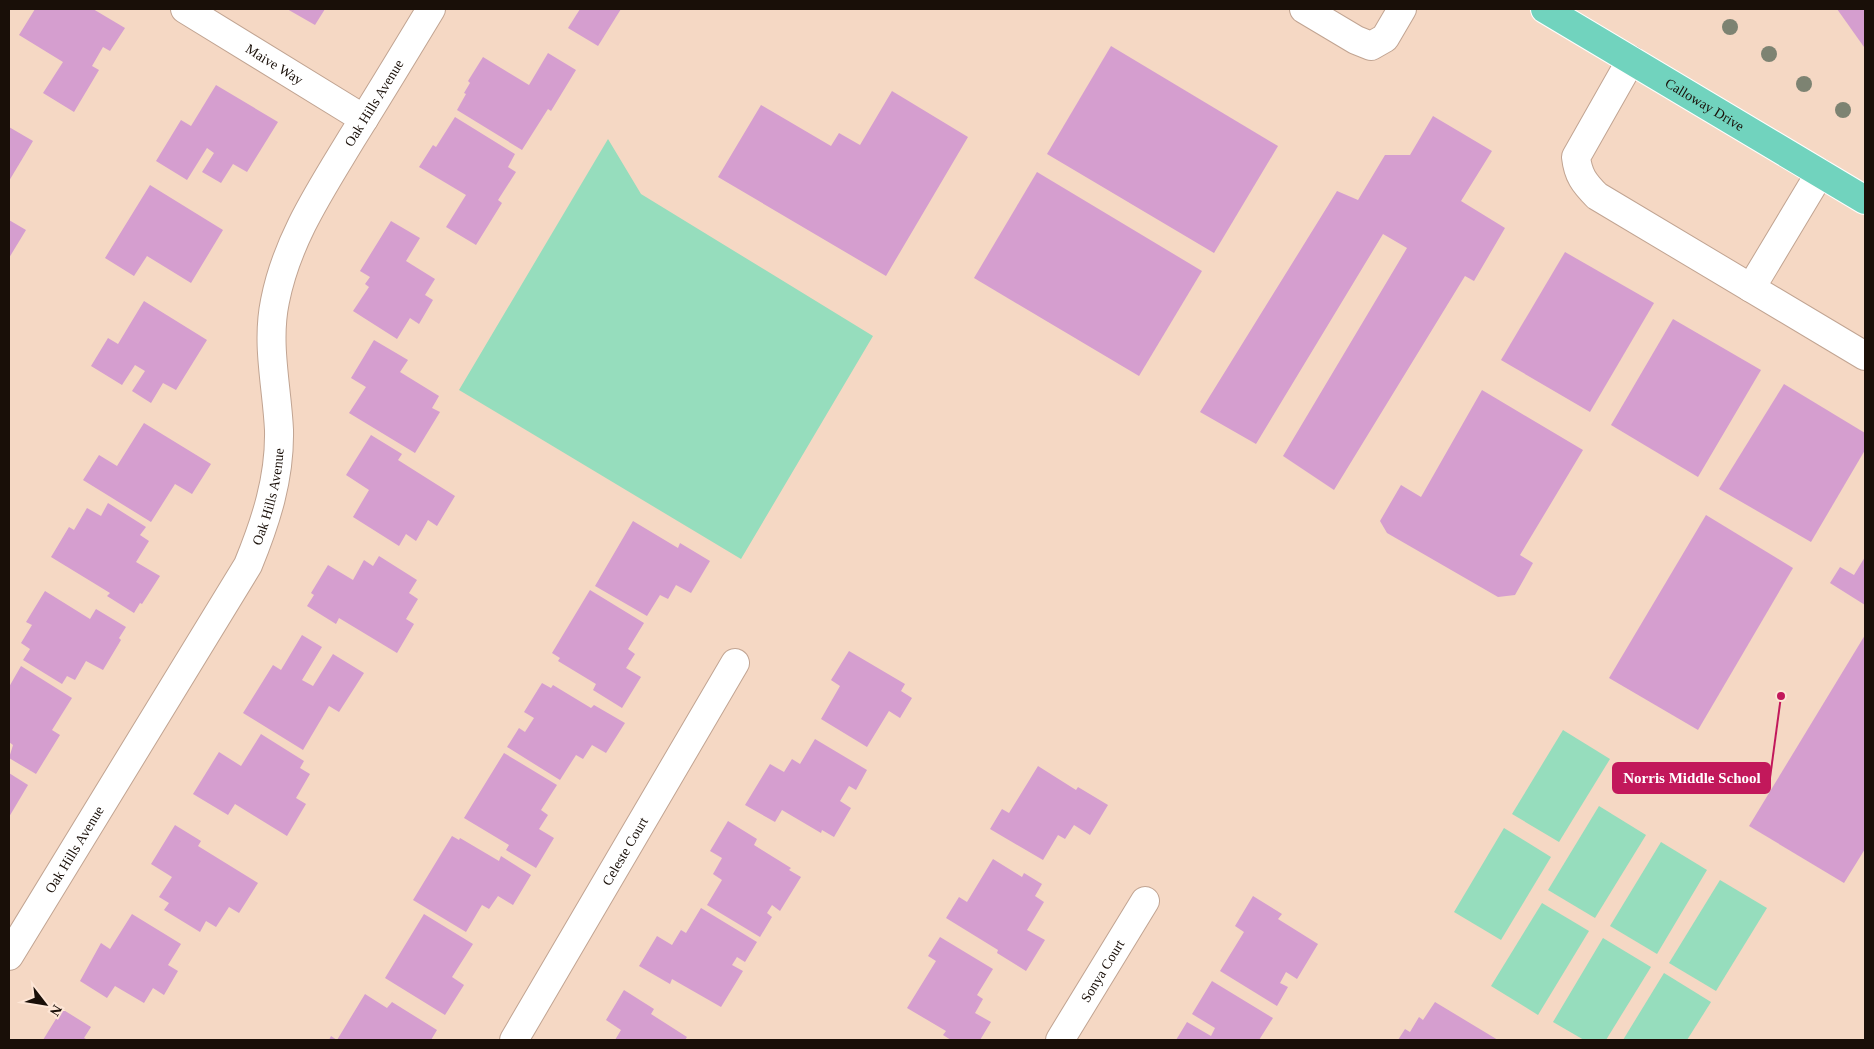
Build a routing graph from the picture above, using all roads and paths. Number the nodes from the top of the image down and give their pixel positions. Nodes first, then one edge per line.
1 (184, 9) edge
2 (431, 9) edge
3 (1304, 9) edge
4 (1402, 9) edge
5 (1545, 9) edge
6 (1632, 60) junction
7 (364, 119) junction
8 (1820, 173) junction
9 (1865, 200) edge
10 (1751, 288) junction
11 (1865, 356) edge
12 (735, 662) dead end
13 (1145, 901) dead end
14 (9, 956) edge
15 (514, 1040) edge
16 (1060, 1040) edge

1 - 7 street, Maive Way
2 - 7 street, Oak Hills Avenue
3 - 4 street
5 - 6 main road, Calloway Drive
6 - 8 main road, Calloway Drive
6 - 10 street
7 - 14 street, Oak Hills Avenue
8 - 9 main road, Calloway Drive
8 - 10 street
10 - 11 street
12 - 15 street, Celeste Court
13 - 16 street, Sonya Court

